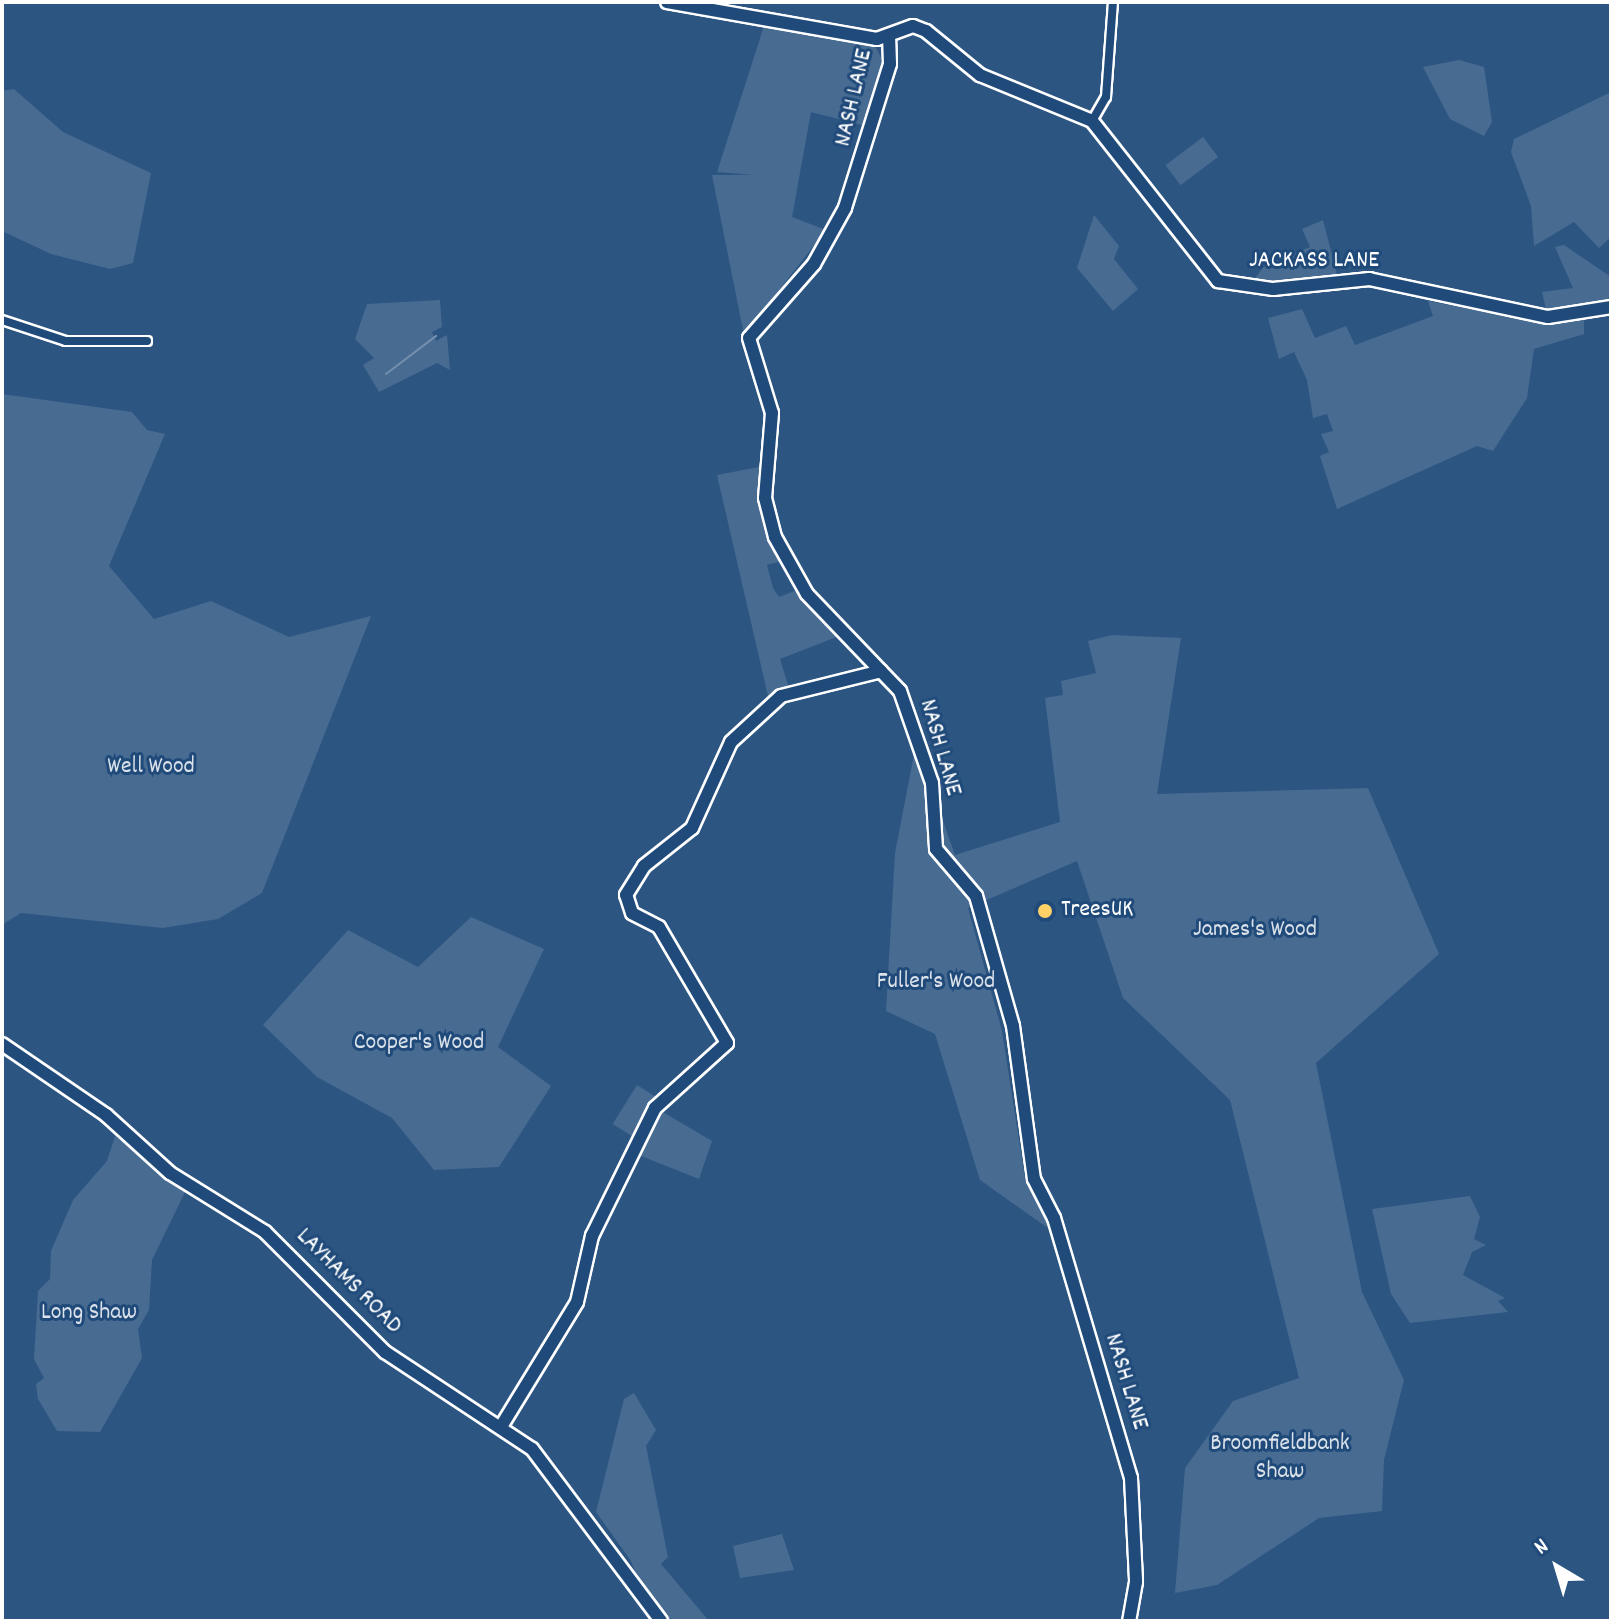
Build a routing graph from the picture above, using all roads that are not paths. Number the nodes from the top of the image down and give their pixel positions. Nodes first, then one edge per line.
1 (667, 2) edge
2 (1113, 2) edge
3 (889, 35) junction
4 (1092, 121) junction
5 (1611, 307) edge
6 (2, 320) edge
7 (147, 341) dead end
8 (862, 651) junction
9 (881, 671) junction
10 (857, 672) junction
11 (2, 1044) edge
12 (502, 1425) junction
13 (661, 1621) edge
14 (1129, 1621) edge

1 - 3 street
2 - 4 street
3 - 4 street
3 - 8 street, NASH LANE
4 - 5 street, JACKASS LANE
6 - 7 street
8 - 9 street, NASH LANE
8 - 10 street
9 - 10 street
9 - 14 street, NASH LANE
10 - 12 street
11 - 12 street, LAYHAMS ROAD
12 - 13 street, LAYHAMS ROAD

